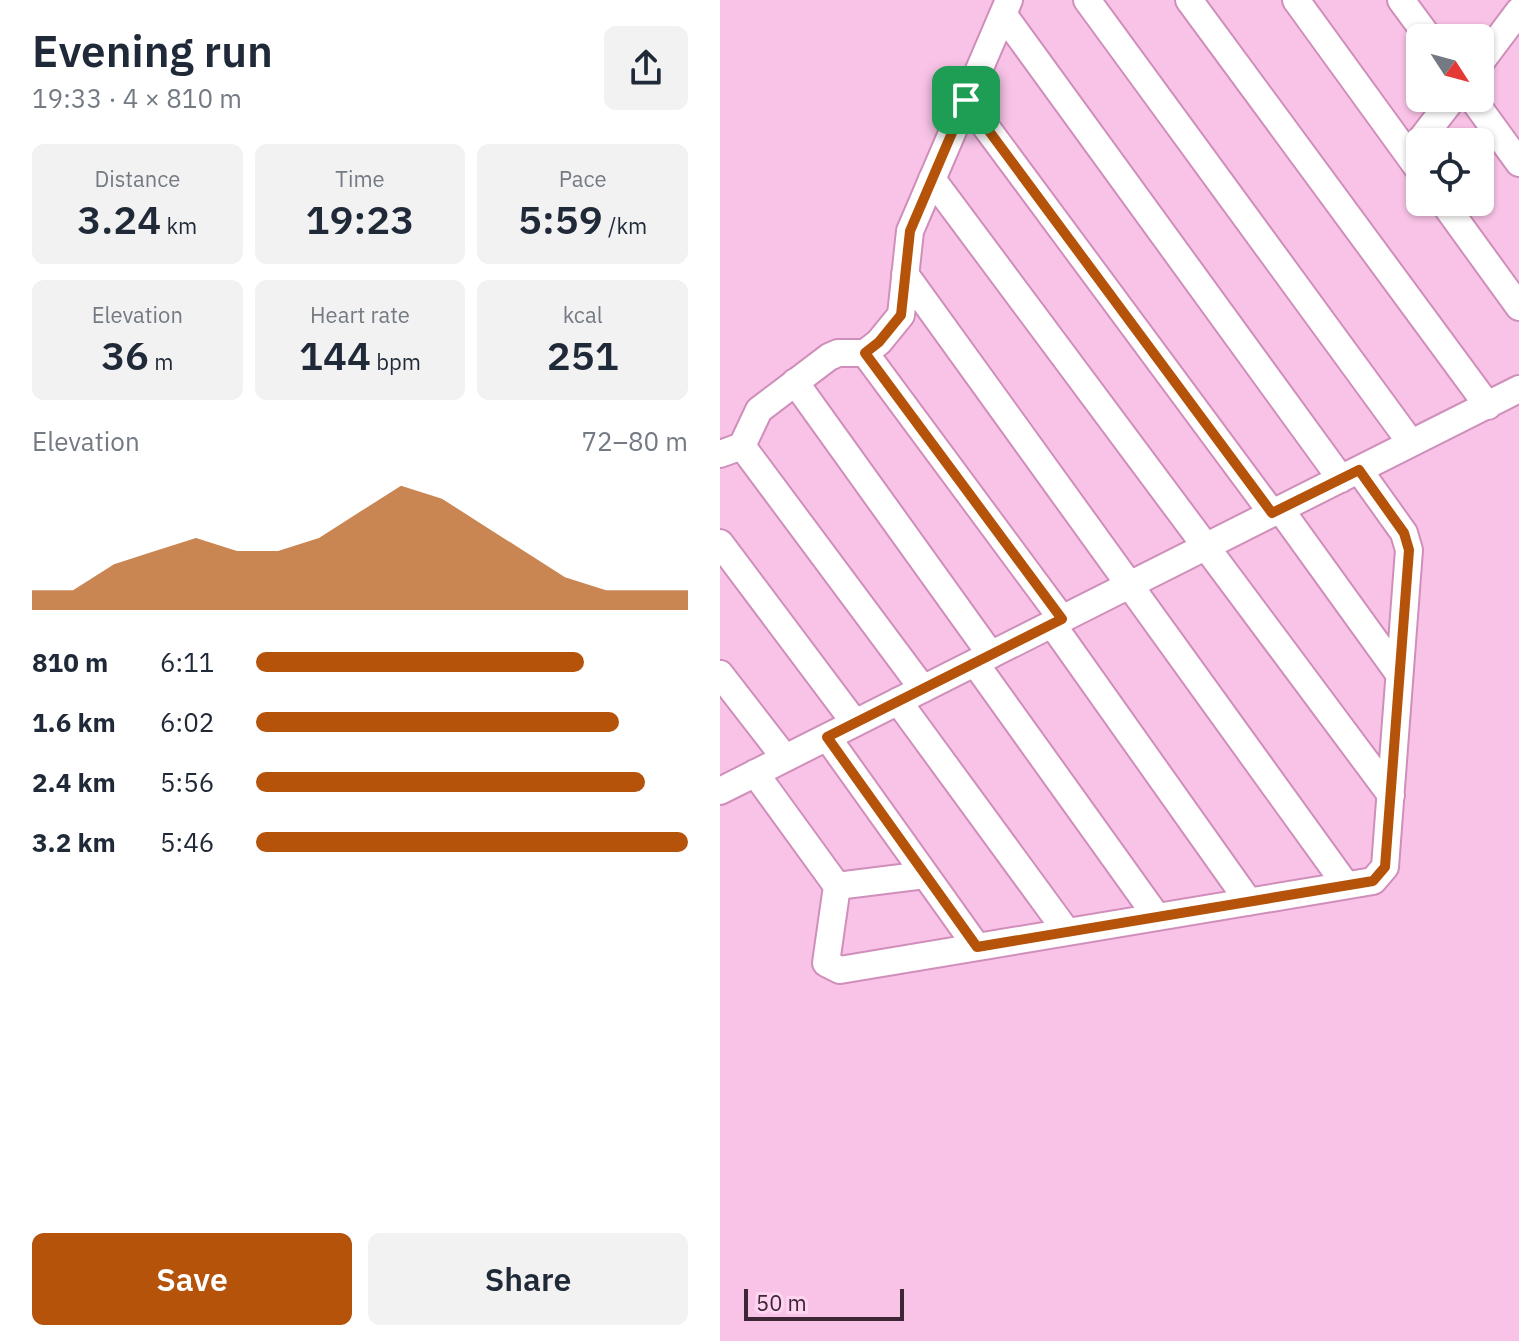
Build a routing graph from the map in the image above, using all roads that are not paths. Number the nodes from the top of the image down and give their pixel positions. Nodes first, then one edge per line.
1 (1087, 0) edge
2 (1189, 0) edge
3 (1296, 0) edge
4 (1401, 0) edge
5 (1006, 7) edge
6 (1515, 11) edge
7 (1419, 24) edge
8 (1494, 42) edge
9 (966, 100) junction
10 (1482, 112) edge
11 (1406, 152) edge
12 (1519, 163) edge
13 (932, 179) junction
14 (1453, 216) edge
15 (905, 274) junction
16 (1519, 307) edge
17 (865, 353) junction
18 (795, 382) junction
19 (1519, 389) edge
20 (1488, 406) junction
21 (1411, 443) junction
22 (731, 450) edge
23 (1350, 474) junction
24 (1276, 511) junction
25 (720, 543) edge
26 (1205, 547) junction
27 (1130, 585) junction
28 (1057, 622) junction
29 (983, 659) junction
30 (720, 674) edge
31 (1399, 674) junction
32 (923, 689) junction
33 (898, 701) junction
34 (855, 723) junction
35 (827, 737) junction
36 (785, 758) junction
37 (755, 773) junction
38 (720, 791) edge
39 (1391, 795) junction
40 (925, 875) junction
41 (1346, 885) junction
42 (837, 886) junction
43 (1249, 902) junction
44 (1157, 917) junction
45 (1067, 932) junction
46 (977, 947) junction

1 - 21 street
2 - 20 street
3 - 11 street
4 - 7 street
5 - 9 street
5 - 23 street
6 - 8 street
9 - 13 street
9 - 24 street
10 - 12 street
13 - 15 street
13 - 26 street
14 - 16 street
15 - 17 street
15 - 27 street
17 - 18 street
17 - 28 street
18 - 22 street
18 - 29 street
19 - 20 street
20 - 21 street
21 - 23 street
22 - 32 street
23 - 24 street
23 - 31 street
24 - 26 street
24 - 31 street
25 - 34 street
26 - 27 street
26 - 39 street
27 - 28 street
27 - 41 street
28 - 29 street
28 - 43 street
29 - 32 street
29 - 44 street
30 - 36 street
31 - 39 street
32 - 33 street
33 - 34 street
33 - 45 street
34 - 35 street
35 - 36 street
35 - 40 street
36 - 37 street
37 - 38 street
37 - 42 street
39 - 41 street
40 - 42 street
40 - 46 street
41 - 43 street
42 - 46 street
43 - 44 street
44 - 45 street
45 - 46 street

